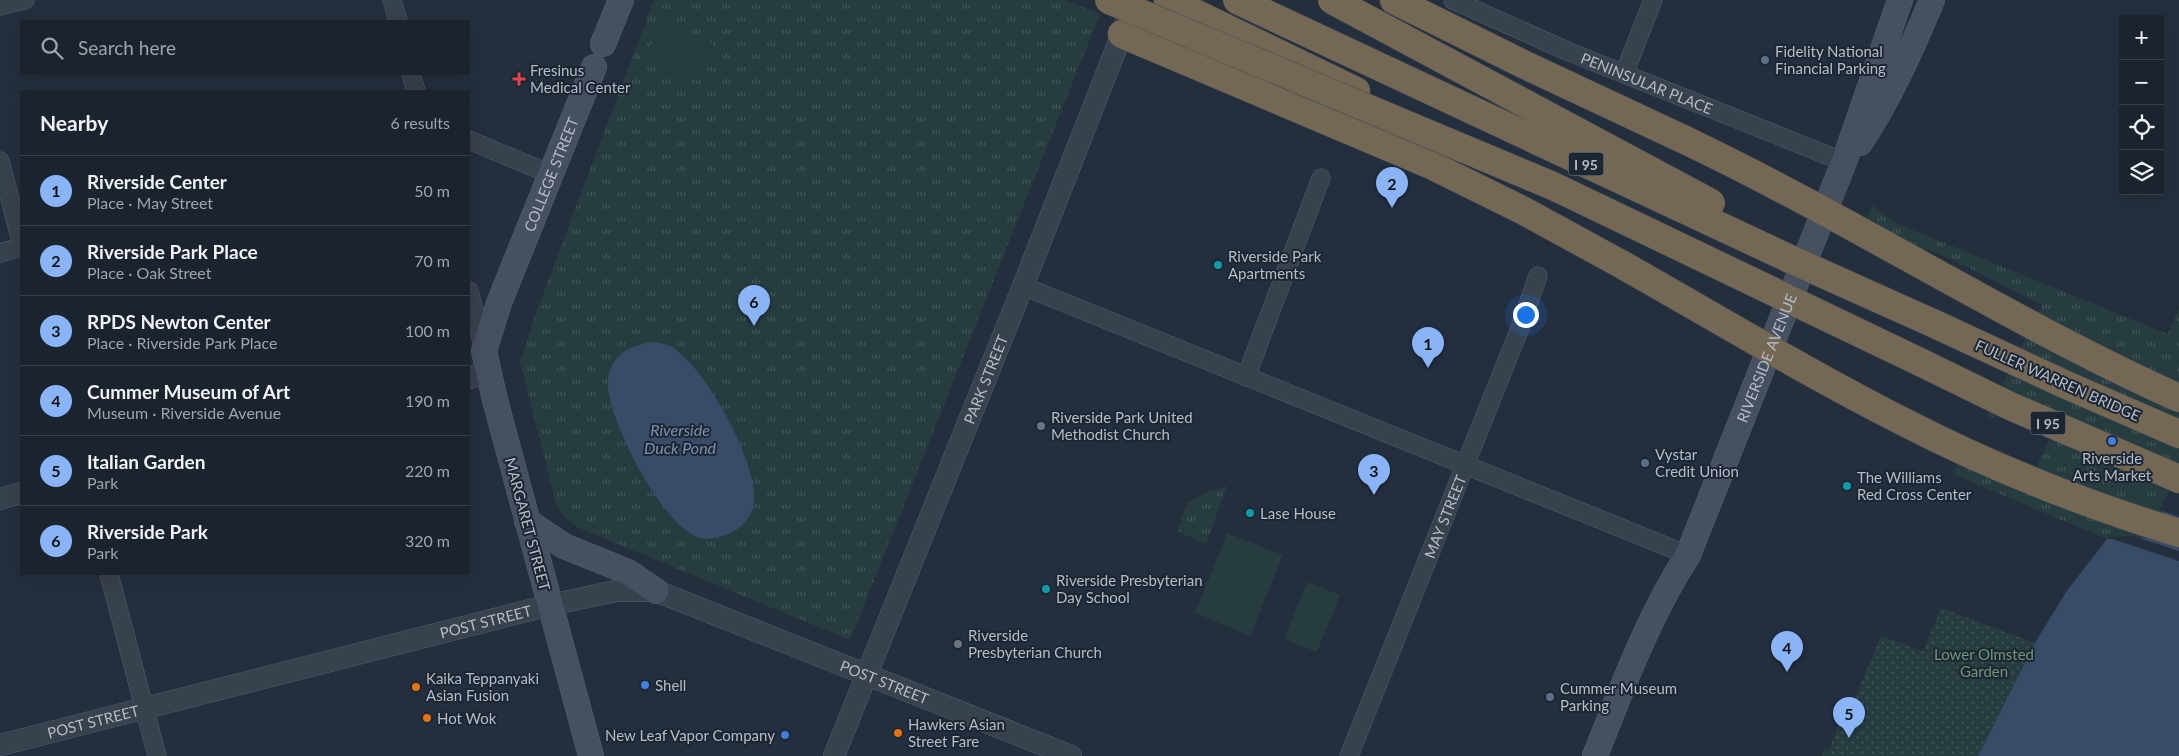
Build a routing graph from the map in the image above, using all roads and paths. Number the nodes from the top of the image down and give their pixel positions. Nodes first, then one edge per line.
1 (25, 0) edge
2 (392, 0) edge
3 (621, 0) edge
4 (1109, 0) edge
5 (1135, 0) edge
6 (1168, 0) edge
7 (1237, 0) edge
8 (1332, 0) edge
9 (1394, 0) edge
10 (1453, 0) edge
11 (1653, 0) edge
12 (1900, 0) edge
13 (1932, 0) edge
14 (0, 6) edge
15 (398, 20) edge
16 (1122, 34) junction
17 (603, 44) joint
18 (594, 67) joint
19 (1624, 74) junction
20 (411, 75) edge
21 (416, 90) edge
22 (470, 140) edge
23 (0, 162) edge
24 (1844, 162) junction
25 (550, 174) junction
26 (1321, 178) dead end
27 (1553, 186) junction
28 (20, 237) edge
29 (20, 248) edge
30 (0, 253) edge
31 (1538, 276) dead end
32 (1024, 286) junction
33 (470, 298) edge
34 (1937, 325) junction
35 (480, 367) edge
36 (1246, 377) junction
37 (2179, 398) edge
38 (2179, 434) edge
39 (1465, 465) junction
40 (2179, 479) edge
41 (20, 493) edge
42 (0, 499) edge
43 (527, 521) junction
44 (2179, 533) edge
45 (1688, 555) junction
46 (109, 575) edge
47 (656, 591) junction
48 (550, 605) junction
49 (866, 675) junction
50 (144, 709) junction
51 (0, 745) edge
52 (157, 756) edge
53 (591, 756) edge
54 (834, 756) edge
55 (1071, 756) edge
56 (1349, 756) edge
57 (1596, 756) edge
58 (1614, 756) edge

1 - 14 street
2 - 15 street
3 - 17 main road, COLLEGE STREET
4 - 27 highway, bridge
5 - 16 street, PARK STREET
6 - 27 highway, I 95, bridge
7 - 34 highway, I 95, bridge
8 - 34 highway, bridge
9 - 37 highway, bridge
10 - 19 street, PENINSULAR PLACE
11 - 19 street
12 - 24 main road, RIVERSIDE AVENUE
13 - 24 main road, RIVERSIDE AVENUE
16 - 32 street, PARK STREET
16 - 44 highway, bridge
17 - 18 street, COLLEGE STREET
18 - 25 main road, COLLEGE STREET
19 - 24 street, PENINSULAR PLACE
20 - 21 street
22 - 25 street
23 - 28 street
24 - 45 main road, RIVERSIDE AVENUE
25 - 35 main road, COLLEGE STREET
26 - 36 street
27 - 40 highway, I 95, bridge
29 - 30 street
31 - 39 street, MAY STREET
32 - 36 street
32 - 49 street, PARK STREET
33 - 35 street, MARGARET STREET
34 - 38 highway, FULLER WARREN BRIDGE / I 95
35 - 43 main road, MARGARET STREET
36 - 39 street
39 - 45 street
39 - 56 street, MAY STREET
41 - 42 street
43 - 47 main road
43 - 48 main road, MARGARET STREET
45 - 57 main road, RIVERSIDE AVENUE
45 - 58 main road, RIVERSIDE AVENUE
46 - 50 street
47 - 48 street, POST STREET
47 - 49 street, POST STREET
48 - 50 street, POST STREET
48 - 53 main road, MARGARET STREET
49 - 54 street, PARK STREET
49 - 55 street, POST STREET
50 - 51 street, POST STREET
50 - 52 street

